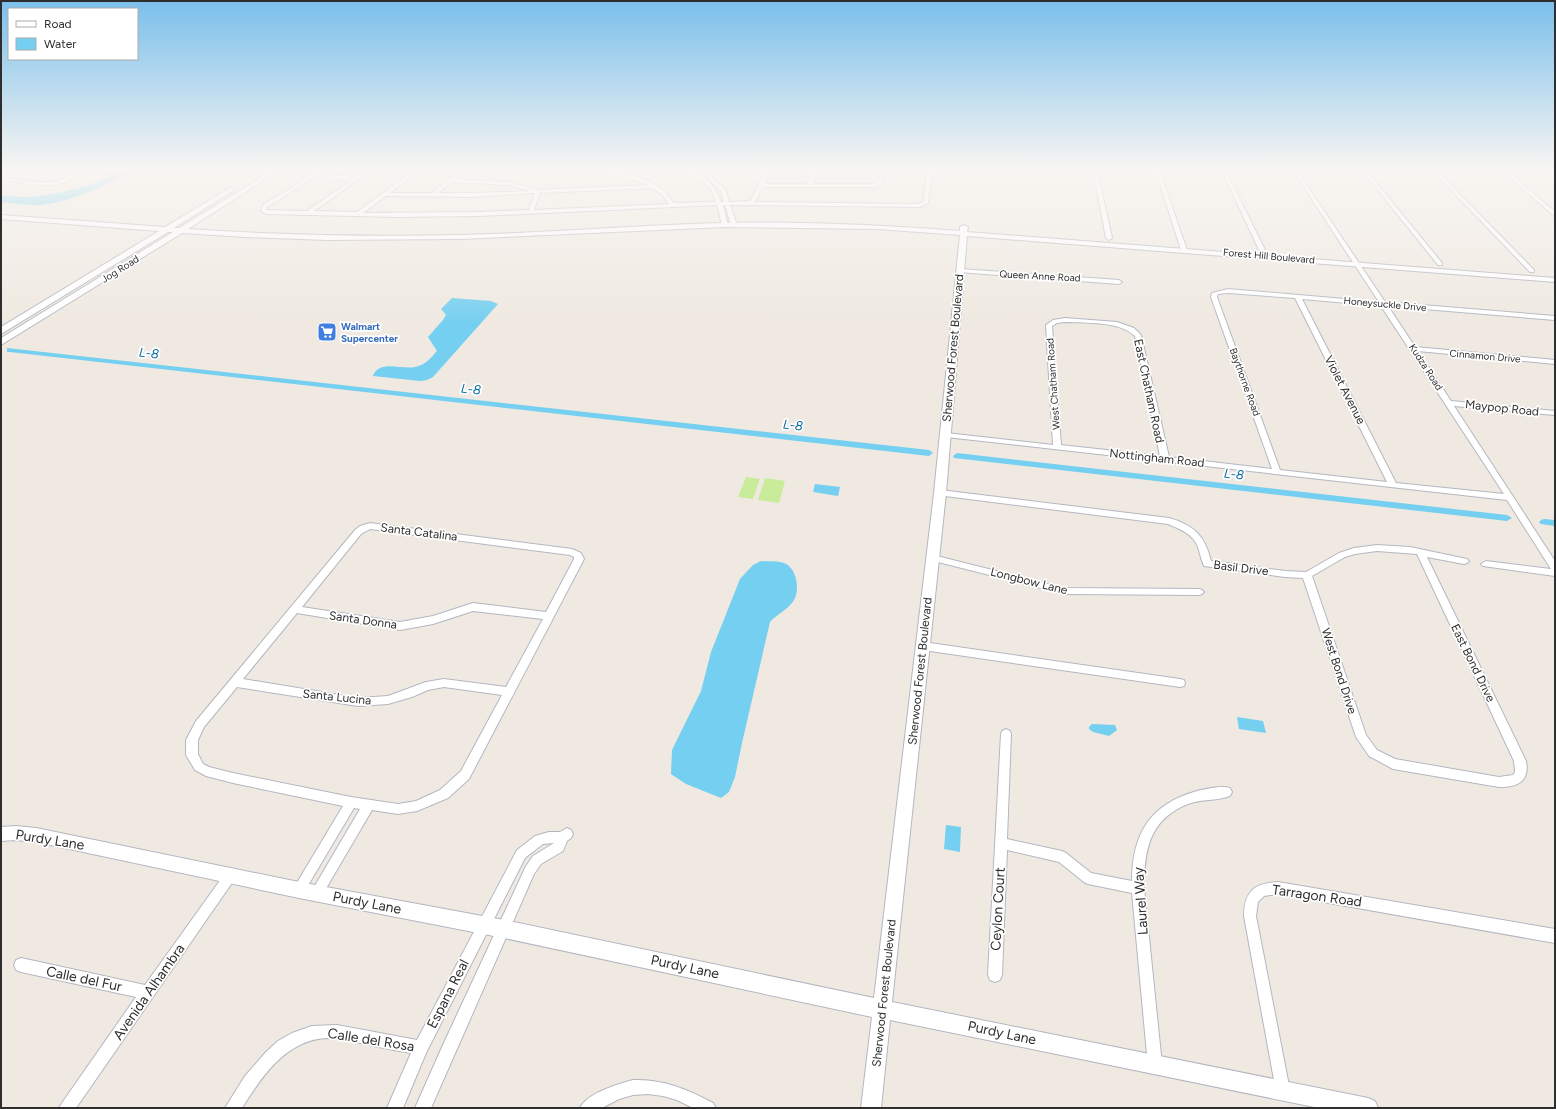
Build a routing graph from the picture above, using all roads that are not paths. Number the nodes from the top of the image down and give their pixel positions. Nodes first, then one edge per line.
1 (53, 221) edge
2 (157, 221) edge
3 (197, 221) edge
4 (1106, 221) edge
5 (1174, 221) edge
6 (1248, 221) edge
7 (1328, 221) edge
8 (1405, 221) edge
9 (1483, 221) edge
10 (177, 222) junction
11 (724, 222) junction
12 (733, 222) joint
13 (193, 223) junction
14 (212, 225) dead end
15 (258, 228) dead end
16 (166, 229) junction
17 (182, 230) junction
18 (963, 230) junction
19 (478, 233) junction
20 (1109, 238) junction
21 (1183, 247) junction
22 (1262, 250) junction
23 (1351, 257) junction
24 (1357, 263) junction
25 (109, 264) junction
26 (1440, 264) junction
27 (960, 270) junction
28 (1532, 271) junction
29 (1555, 273) edge
30 (1555, 280) edge
31 (1119, 282) dead end
32 (1215, 293) joint
33 (1297, 296) junction
34 (53, 299) junction
35 (67, 302) junction
36 (1385, 304) junction
37 (42, 317) junction
38 (1555, 318) edge
39 (1051, 322) joint
40 (1, 331) edge
41 (1, 342) edge
42 (1415, 349) junction
43 (1555, 362) edge
44 (1450, 403) junction
45 (1555, 413) edge
46 (946, 435) junction
47 (1057, 447) junction
48 (1164, 459) junction
49 (1277, 472) junction
50 (1393, 485) junction
51 (940, 493) junction
52 (1511, 498) junction
53 (1420, 552) junction
54 (933, 558) junction
55 (1464, 561) dead end
56 (1486, 564) dead end
57 (1555, 568) edge
58 (1555, 573) edge
59 (1307, 575) junction
60 (1199, 592) dead end
61 (294, 609) junction
62 (549, 616) junction
63 (923, 646) junction
64 (234, 682) junction
65 (1180, 683) dead end
66 (509, 692) junction
67 (1006, 734) dead end
68 (1382, 759) joint
69 (1226, 792) dead end
70 (352, 802) junction
71 (369, 804) junction
72 (1, 834) edge
73 (1001, 843) junction
74 (230, 876) junction
75 (1138, 888) junction
76 (299, 890) junction
77 (317, 893) junction
78 (484, 925) junction
79 (504, 929) junction
80 (1555, 936) edge
81 (21, 965) dead end
82 (995, 974) dead end
83 (148, 993) junction
84 (882, 1009) junction
85 (421, 1048) junction
86 (1155, 1065) junction
87 (1283, 1091) junction
88 (68, 1108) edge
89 (233, 1108) edge
90 (395, 1108) edge
91 (423, 1108) edge
92 (588, 1108) edge
93 (708, 1108) edge
94 (871, 1108) edge
95 (1368, 1108) edge

1 - 16 main road
2 - 10 main road
3 - 13 main road, Jog Road
4 - 20 street
5 - 21 street
6 - 22 street
7 - 23 street, Kudza Road
8 - 26 street
9 - 28 street
10 - 13 main road
10 - 16 main road, Jog Road
11 - 12 main road, Forest Hill Boulevard
11 - 19 main road, Forest Hill Boulevard
11 - 19 main road, Forest Hill Boulevard
12 - 18 main road, Forest Hill Boulevard
13 - 14 main road
13 - 17 main road, Jog Road
15 - 19 main road, Forest Hill Boulevard
16 - 17 main road
16 - 25 main road, Jog Road
17 - 19 main road
17 - 35 main road, Jog Road
18 - 20 main road, Forest Hill Boulevard
18 - 21 main road, Forest Hill Boulevard
18 - 27 main road, Sherwood Forest Boulevard
20 - 21 main road, Forest Hill Boulevard
21 - 22 main road, Forest Hill Boulevard
21 - 24 main road, Forest Hill Boulevard
22 - 23 main road, Forest Hill Boulevard
23 - 24 street, Kudza Road
23 - 26 main road, Forest Hill Boulevard
24 - 30 main road, Forest Hill Boulevard
24 - 36 street, Kudza Road
25 - 34 main road, Jog Road
25 - 35 main road
26 - 28 main road, Forest Hill Boulevard
27 - 31 street, Queen Anne Road
27 - 46 main road, Sherwood Forest Boulevard
28 - 29 main road, Forest Hill Boulevard
32 - 33 street, Honeysuckle Drive
32 - 49 street, Baythorne Road
33 - 36 street, Honeysuckle Drive
33 - 50 street, Violet Avenue
34 - 37 main road
34 - 40 main road, Jog Road
35 - 37 main road, Jog Road
36 - 38 street, Honeysuckle Drive
36 - 42 street, Kudza Road
37 - 41 main road, Jog Road
39 - 47 street, West Chatham Road
39 - 48 street, East Chatham Road
42 - 43 street, Cinnamon Drive
42 - 44 street, Kudza Road
44 - 45 street, Maypop Road
44 - 52 street, Kudza Road
46 - 47 street, Nottingham Road
46 - 51 main road, Sherwood Forest Boulevard
47 - 48 street, Nottingham Road
48 - 49 street, Nottingham Road
49 - 50 street, Nottingham Road
50 - 52 street, Nottingham Road
51 - 54 main road, Sherwood Forest Boulevard
51 - 59 street, Basil Drive
52 - 57 street, Kudza Road
53 - 55 street
53 - 59 street
53 - 68 street, East Bond Drive
54 - 60 street, Longbow Lane
54 - 63 main road, Sherwood Forest Boulevard
56 - 58 street
59 - 68 street, West Bond Drive
61 - 62 street, Santa Donna
61 - 62 street, Santa Catalina
61 - 64 street, Santa Catalina
62 - 66 street, Santa Catalina
63 - 65 street
63 - 84 main road, Sherwood Forest Boulevard
64 - 66 street, Santa Lucina
64 - 70 street, Santa Catalina
66 - 71 street, Santa Catalina
67 - 73 street, Ceylon Court
69 - 75 street, Laurel Way
70 - 71 street, Santa Catalina
70 - 76 street
71 - 77 street
72 - 74 main road, Purdy Lane
73 - 75 street
73 - 82 street, Ceylon Court
74 - 76 main road, Purdy Lane
74 - 83 street, Avenida Alhambra
75 - 86 street, Laurel Way
76 - 77 main road, Purdy Lane
77 - 78 main road, Purdy Lane
78 - 79 main road, Purdy Lane
78 - 79 street, Espana Real
78 - 85 street, Espana Real
79 - 84 main road, Purdy Lane
79 - 91 street, Espana Real
80 - 87 street, Tarragon Road
81 - 83 street, Calle del Fur
83 - 88 street, Avenida Alhambra
84 - 86 main road, Purdy Lane
84 - 94 main road, Sherwood Forest Boulevard
85 - 89 street, Calle del Rosa
85 - 90 street, Espana Real
86 - 87 main road, Purdy Lane
87 - 95 main road, Purdy Lane
92 - 93 street

